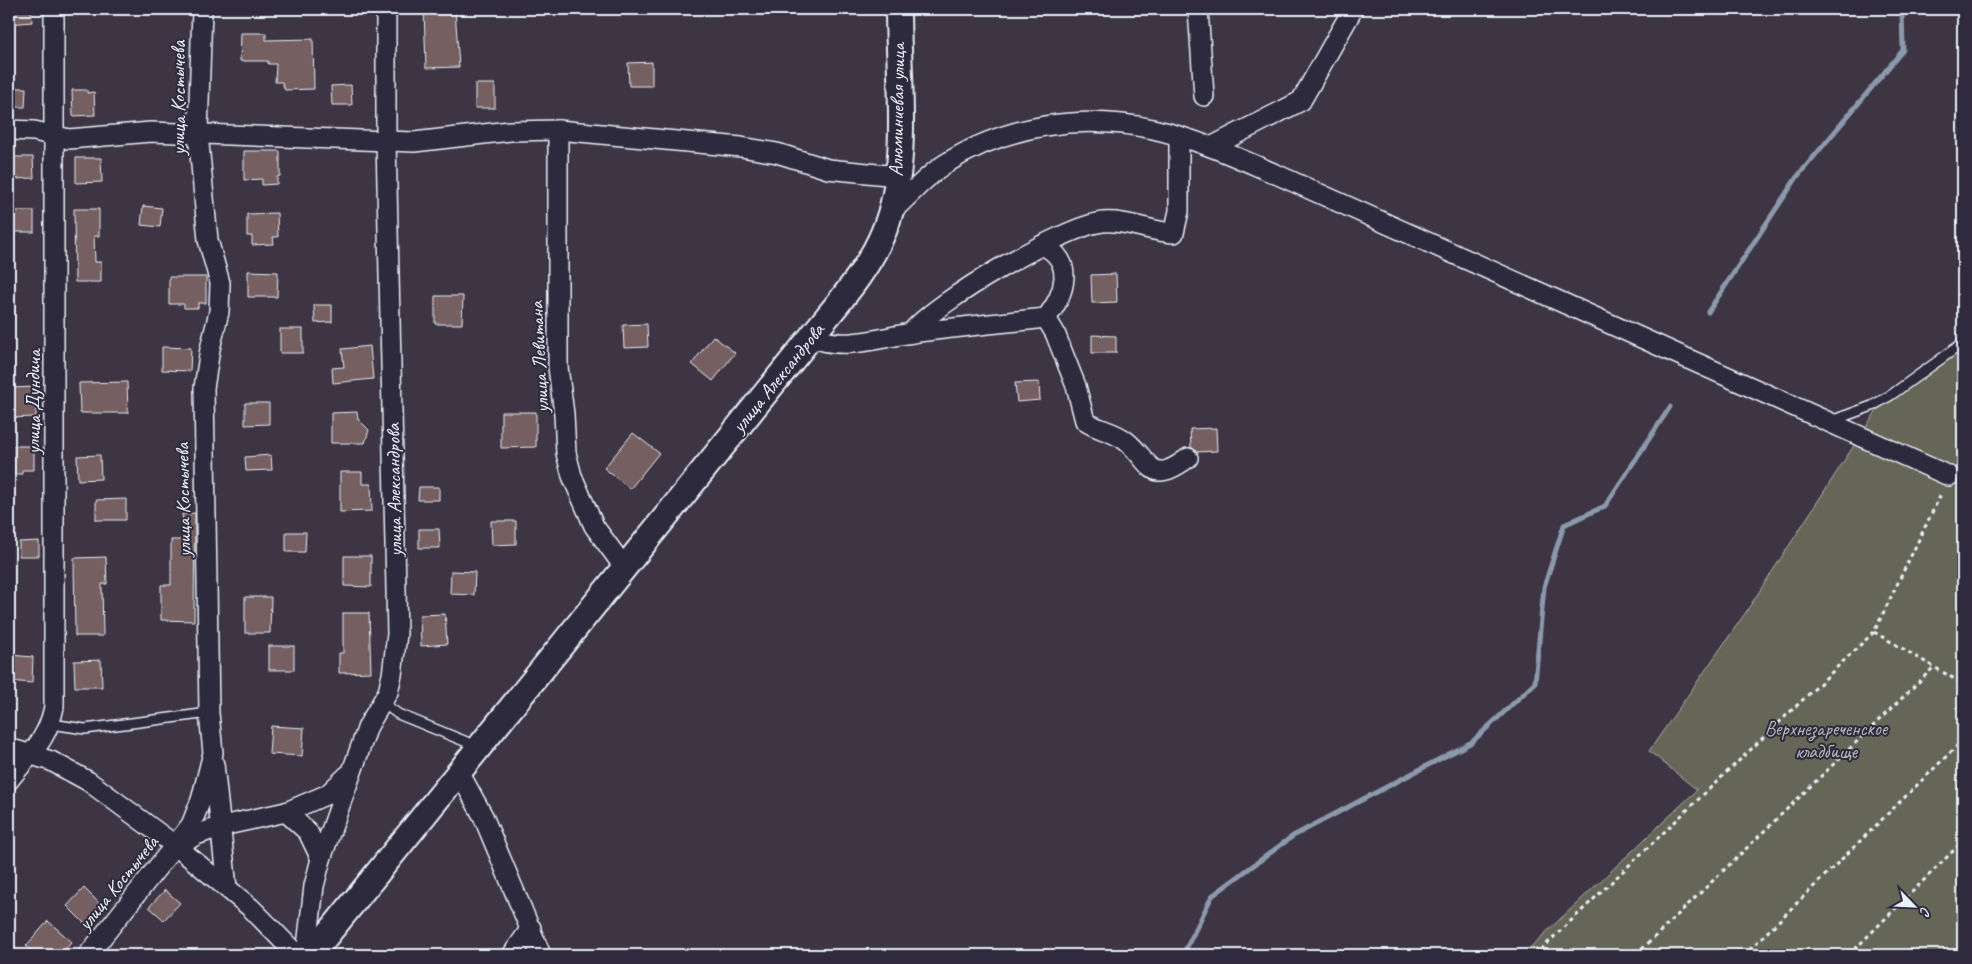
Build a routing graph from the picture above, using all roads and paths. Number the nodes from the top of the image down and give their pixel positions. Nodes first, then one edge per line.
1 (54, 9) edge
2 (202, 9) edge
3 (386, 9) edge
4 (898, 9) edge
5 (1198, 9) edge
6 (1353, 9) edge
7 (1204, 96) dead end
8 (9, 130) edge
9 (558, 130) junction
10 (198, 133) junction
11 (54, 136) junction
12 (1179, 137) junction
13 (386, 140) junction
14 (1211, 147) junction
15 (897, 176) junction
16 (891, 212) junction
17 (1042, 246) junction
18 (1046, 318) junction
19 (911, 333) junction
20 (811, 337) junction
21 (1963, 343) edge
22 (1829, 422) junction
23 (1188, 458) dead end
24 (1950, 476) joint
25 (624, 567) junction
26 (1874, 632) junction
27 (1933, 668) junction
28 (1963, 684) edge
29 (383, 704) junction
30 (209, 713) junction
31 (51, 724) junction
32 (1963, 740) edge
33 (479, 747) junction
34 (9, 748) edge
35 (213, 753) junction
36 (32, 754) junction
37 (351, 771) junction
38 (459, 772) junction
39 (9, 780) edge
40 (286, 812) junction
41 (222, 826) junction
42 (1963, 841) edge
43 (176, 846) junction
44 (321, 859) junction
45 (227, 888) junction
46 (531, 928) junction
47 (1963, 950) edge
48 (88, 955) edge
49 (297, 955) edge
50 (306, 955) edge
51 (312, 955) edge
52 (512, 955) edge
53 (541, 955) edge
54 (1535, 955) edge
55 (1636, 955) edge
56 (1744, 955) edge
57 (1849, 955) edge
58 (1958, 955) edge

1 - 11 street, улица Дундича
2 - 10 street, улица Костычева
3 - 13 street, улица Александрова
4 - 15 street, Алюминиевая улица
5 - 7 street
6 - 14 street
8 - 11 street
9 - 13 street
9 - 15 street
9 - 25 street, улица Левитана
10 - 11 street
10 - 13 street
10 - 30 street, улица Костычева
11 - 31 street, улица Дундича
12 - 14 street
12 - 16 street
12 - 17 street
13 - 29 street, улица Александрова
14 - 22 street
15 - 16 street, Алюминиевая улица
16 - 20 street, улица Александрова
17 - 18 street
17 - 19 street
18 - 19 street
18 - 23 street
19 - 20 street
20 - 25 street, улица Александрова
21 - 22 lane
22 - 24 street
24 - 26 path
25 - 33 street, улица Александрова
26 - 27 path
26 - 54 path
27 - 28 path
27 - 55 path
29 - 33 lane
29 - 37 street, улица Александрова
30 - 31 lane
30 - 35 street, улица Костычева
31 - 36 street, улица Дундича
32 - 56 path
33 - 38 street, улица Александрова
34 - 36 street
35 - 41 street
35 - 43 street, улица Костычева
36 - 39 street, улица Дундича
36 - 43 street
37 - 40 street
37 - 44 street, улица Александрова
38 - 46 street
38 - 51 street, улица Александрова
40 - 41 street
40 - 44 street
41 - 43 street
41 - 45 street
42 - 57 path
43 - 45 street
43 - 48 street, улица Костычева
44 - 50 street, улица Александрова
45 - 49 street
46 - 52 street
46 - 53 street
47 - 58 path

